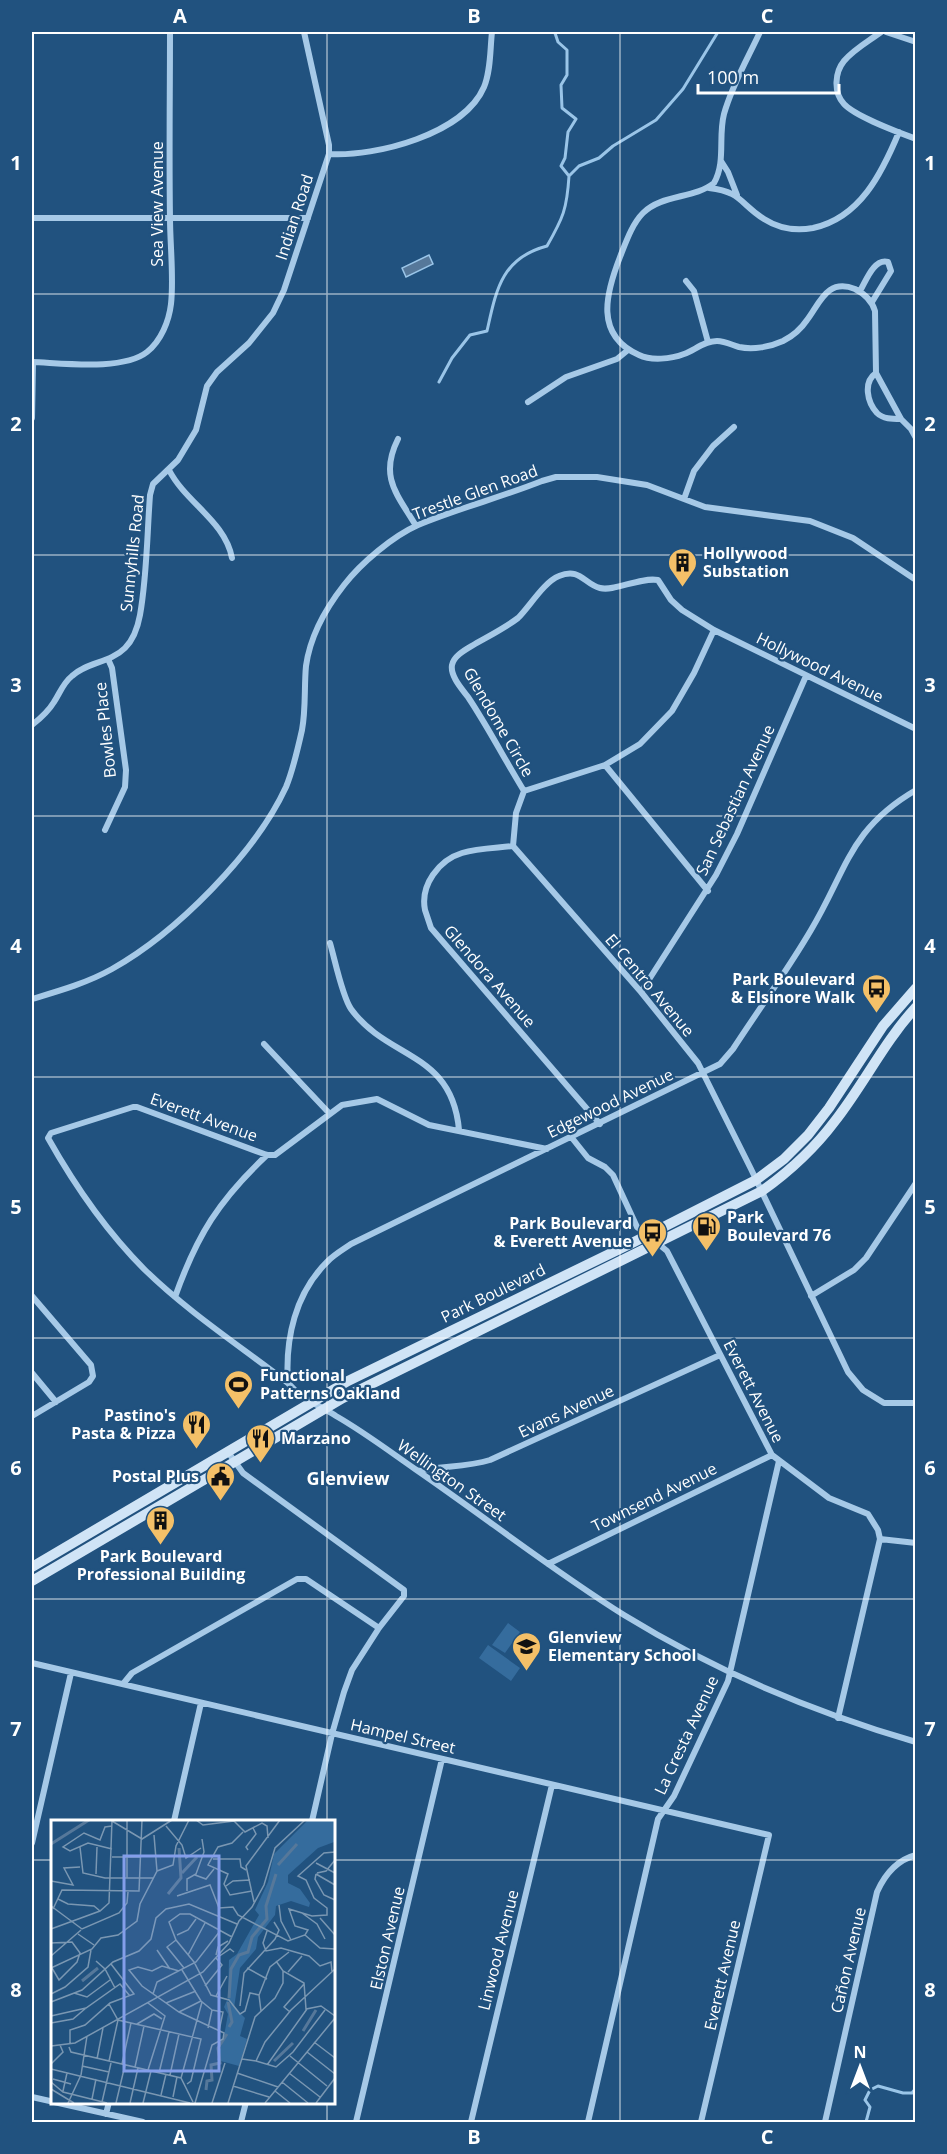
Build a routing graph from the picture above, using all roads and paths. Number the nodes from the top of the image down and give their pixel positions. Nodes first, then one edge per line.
1 (170, 32) edge
2 (304, 32) edge
3 (492, 32) edge
4 (760, 32) edge
5 (881, 32) edge
6 (886, 32) edge
7 (915, 42) edge
8 (899, 132) junction
9 (915, 139) edge
10 (329, 154) junction
11 (721, 161) junction
12 (709, 188) junction
13 (737, 195) junction
14 (32, 218) edge
15 (170, 218) junction
16 (308, 218) junction
17 (686, 281) dead end
18 (860, 291) junction
19 (872, 302) junction
20 (708, 342) junction
21 (628, 350) junction
22 (32, 362) edge
23 (876, 373) junction
24 (207, 386) joint
25 (528, 402) dead end
26 (32, 418) edge
27 (901, 419) junction
28 (734, 427) dead end
29 (915, 438) edge
30 (398, 439) dead end
31 (169, 470) junction
32 (684, 499) junction
33 (416, 526) junction
34 (232, 558) dead end
35 (915, 580) edge
36 (714, 630) junction
37 (108, 659) junction
38 (806, 676) junction
39 (32, 725) edge
40 (915, 729) edge
41 (605, 765) junction
42 (915, 790) edge
43 (524, 791) junction
44 (105, 830) dead end
45 (513, 846) junction
46 (708, 891) junction
47 (330, 943) dead end
48 (915, 986) edge
49 (641, 992) junction
50 (32, 999) edge
51 (896, 1008) junction
52 (913, 1014) edge
53 (264, 1044) dead end
54 (702, 1074) junction
55 (329, 1113) junction
56 (600, 1124) junction
57 (459, 1130) junction
58 (48, 1138) joint
59 (572, 1138) junction
60 (547, 1149) junction
61 (267, 1155) junction
62 (756, 1180) junction
63 (915, 1183) edge
64 (762, 1191) junction
65 (648, 1235) junction
66 (658, 1244) junction
67 (32, 1296) edge
68 (811, 1296) junction
69 (175, 1297) junction
70 (720, 1355) junction
71 (32, 1373) edge
72 (288, 1383) junction
73 (56, 1402) junction
74 (311, 1402) junction
75 (915, 1403) edge
76 (324, 1409) junction
77 (32, 1416) edge
78 (228, 1452) junction
79 (772, 1455) junction
80 (778, 1461) junction
81 (235, 1462) junction
82 (418, 1471) junction
83 (880, 1539) junction
84 (915, 1543) edge
85 (548, 1564) junction
86 (32, 1566) edge
87 (32, 1581) edge
88 (379, 1628) junction
89 (32, 1663) edge
90 (729, 1672) junction
91 (71, 1673) junction
92 (123, 1684) junction
93 (201, 1702) junction
94 (838, 1718) junction
95 (332, 1734) junction
96 (915, 1742) edge
97 (442, 1759) junction
98 (552, 1785) junction
99 (664, 1810) junction
100 (174, 1820) edge
101 (312, 1820) edge
102 (769, 1834) joint
103 (32, 1843) edge
104 (915, 1855) edge
105 (32, 2097) edge
106 (51, 2101) edge
107 (58, 2103) edge
108 (109, 2103) edge
109 (246, 2103) edge
110 (106, 2114) junction
111 (138, 2122) edge
112 (241, 2122) edge
113 (356, 2122) edge
114 (471, 2122) edge
115 (588, 2122) edge
116 (701, 2122) edge
117 (825, 2122) edge

1 - 15 street, Sea View Avenue
2 - 10 street, Indian Road
3 - 10 street
4 - 11 street
5 - 8 street
6 - 7 street
8 - 9 street
8 - 13 street
10 - 16 street, Indian Road
11 - 12 street
11 - 13 street
12 - 13 street
12 - 21 street
14 - 15 street
15 - 16 street
15 - 22 street, Sea View Avenue
16 - 24 street, Indian Road
17 - 20 street
18 - 19 street
18 - 19 street
18 - 20 street
19 - 23 street
20 - 21 street
21 - 25 street
22 - 26 street
23 - 27 street
23 - 27 street
24 - 31 street, Sunnyhills Road
27 - 29 street
28 - 32 street
30 - 33 street
31 - 34 street
31 - 37 street, Sunnyhills Road
32 - 33 street, Trestle Glen Road
32 - 35 street, Trestle Glen Road
33 - 50 street, Trestle Glen Road
36 - 38 street, Hollywood Avenue
36 - 41 street
36 - 43 street, Glendome Circle
37 - 39 street, Sunnyhills Road
37 - 44 street, Bowles Place
38 - 40 street, Hollywood Avenue
38 - 46 street, San Sebastian Avenue
41 - 43 street
41 - 46 street
42 - 54 street, Edgewood Avenue
43 - 45 street
45 - 49 street, El Centro Avenue
45 - 56 street, Glendora Avenue
46 - 49 street, San Sebastian Avenue
47 - 57 street
48 - 51 main road, Park Boulevard
49 - 54 street, El Centro Avenue
51 - 52 street
51 - 62 main road, Park Boulevard
52 - 64 main road, Park Boulevard
53 - 55 street
54 - 56 street, Edgewood Avenue
54 - 62 street, El Centro Avenue
55 - 57 street, Everett Avenue
55 - 61 street, Everett Avenue
56 - 59 street, Edgewood Avenue
57 - 60 street, Everett Avenue
58 - 61 street, Everett Avenue
58 - 69 street, Wellington Street
59 - 60 street, Edgewood Avenue
59 - 65 street, Everett Avenue
60 - 72 street, Edgewood Avenue
61 - 69 street
62 - 64 street, El Centro Avenue
62 - 65 main road, Park Boulevard
63 - 68 street
64 - 66 main road, Park Boulevard
64 - 68 street, El Centro Avenue
65 - 66 street, Everett Avenue
65 - 74 main road, Park Boulevard
66 - 70 street, Everett Avenue
66 - 76 main road, Park Boulevard
67 - 73 street
68 - 75 street, El Centro Avenue
69 - 72 street, Wellington Street
70 - 79 street, Everett Avenue
70 - 82 street, Evans Avenue
71 - 73 street
72 - 74 street, Wellington Street
73 - 77 street
74 - 76 street, Wellington Street
74 - 78 main road, Park Boulevard
76 - 81 main road, Park Boulevard
76 - 82 street, Wellington Street
78 - 81 street
78 - 86 main road, Park Boulevard
79 - 80 street, Everett Avenue
79 - 85 street, Townsend Avenue
80 - 83 street, Everett Avenue
80 - 90 street, La Cresta Avenue
81 - 87 main road, Park Boulevard
81 - 88 street
82 - 85 street, Wellington Street
83 - 84 street
83 - 94 street
85 - 90 street, Wellington Street
88 - 92 street
88 - 95 street
89 - 91 street, Hampel Street
90 - 94 street, Wellington Street
90 - 99 street, La Cresta Avenue
91 - 92 street, Hampel Street
91 - 103 street
92 - 93 street, Hampel Street
93 - 95 street, Hampel Street
93 - 100 street
94 - 96 street, Wellington Street
95 - 97 street, Hampel Street
95 - 101 street
97 - 98 street, Hampel Street
97 - 113 street, Elston Avenue
98 - 99 street, Hampel Street
98 - 114 street, Linwood Avenue
99 - 102 street, Hampel Street
99 - 115 street, La Cresta Avenue
102 - 116 street, Everett Avenue
104 - 117 street, Cañon Avenue
105 - 106 street
107 - 110 street
108 - 110 street
109 - 112 street
110 - 111 street

